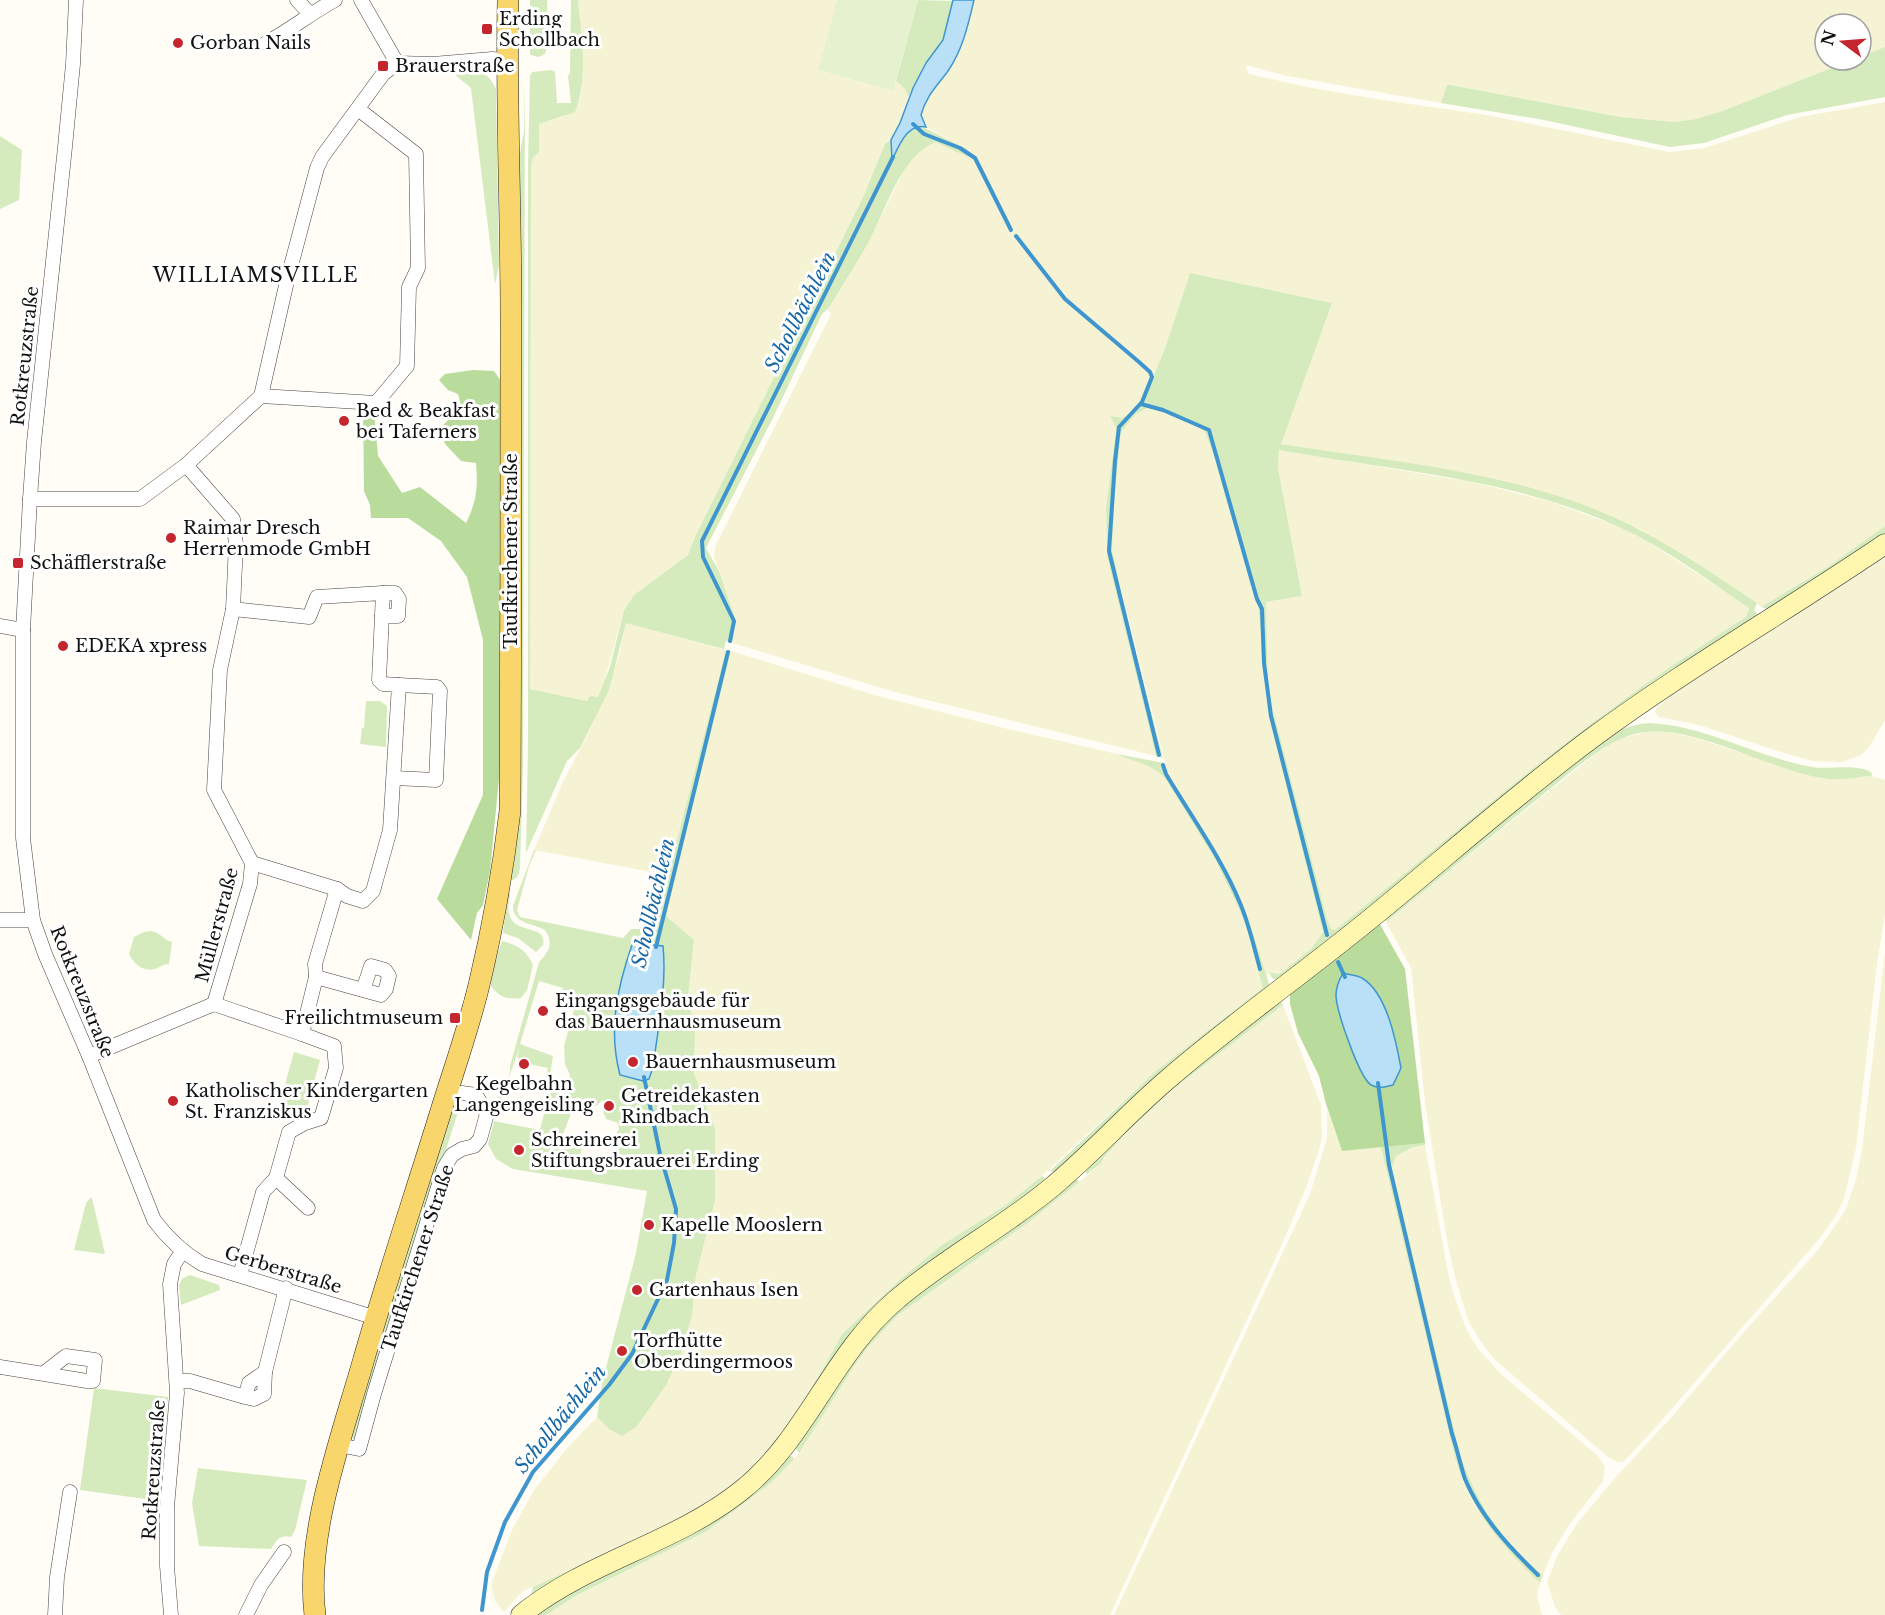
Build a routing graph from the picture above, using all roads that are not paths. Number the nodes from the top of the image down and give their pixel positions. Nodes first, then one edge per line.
1 (76, 0) edge
2 (297, 0) edge
3 (335, 0) edge
4 (361, 0) edge
5 (508, 0) edge
6 (310, 14) junction
7 (266, 43) dead end
8 (508, 60) junction
9 (397, 63) junction
10 (358, 109) junction
11 (261, 396) junction
12 (186, 465) junction
13 (30, 499) junction
14 (1885, 544) edge
15 (233, 609) junction
16 (0, 626) edge
17 (23, 630) junction
18 (399, 685) junction
19 (394, 778) junction
20 (252, 863) junction
21 (336, 890) junction
22 (0, 920) edge
23 (33, 920) junction
24 (316, 977) junction
25 (363, 990) dead end
26 (214, 1004) junction
27 (302, 1034) junction
28 (89, 1056) junction
29 (446, 1095) junction
30 (276, 1178) junction
31 (308, 1208) dead end
32 (182, 1252) junction
33 (240, 1275) junction
34 (286, 1288) junction
35 (376, 1318) junction
36 (0, 1367) edge
37 (44, 1373) dead end
38 (177, 1381) junction
39 (339, 1445) junction
40 (70, 1492) dead end
41 (284, 1552) dead end
42 (54, 1615) edge
43 (171, 1615) edge
44 (246, 1615) edge
45 (315, 1615) edge
46 (521, 1615) edge

1 - 13 street, Rotkreuzstraße
2 - 6 street
3 - 6 street
4 - 9 street
5 - 8 main road, Taufkirchener Straße
6 - 7 street
8 - 9 street
8 - 29 main road, Taufkirchener Straße
9 - 10 street
10 - 11 street
10 - 11 street
11 - 12 street
12 - 13 street
12 - 15 street, Müllerstraße
13 - 17 street, Rotkreuzstraße
14 - 46 main road
15 - 18 street
15 - 20 street, Müllerstraße
16 - 17 street
17 - 23 street, Rotkreuzstraße
18 - 19 street
18 - 19 street
19 - 21 street, Müllerstraße
20 - 21 street, Müllerstraße
20 - 26 street, Müllerstraße
21 - 24 street
22 - 23 street
23 - 28 street, Rotkreuzstraße
24 - 25 street
24 - 27 street
26 - 27 street
26 - 28 street, Müllerstraße
27 - 30 street
28 - 32 street, Rotkreuzstraße
29 - 35 main road, Taufkirchener Straße
29 - 39 street, Taufkirchener Straße
30 - 31 street
30 - 33 street
32 - 33 street, Gerberstraße
32 - 38 street, Rotkreuzstraße
33 - 34 street, Gerberstraße
34 - 35 street, Gerberstraße
34 - 38 street
35 - 39 main road, Taufkirchener Straße
36 - 37 street
38 - 43 street, Rotkreuzstraße
39 - 45 main road, Taufkirchener Straße
40 - 42 street
41 - 44 street

